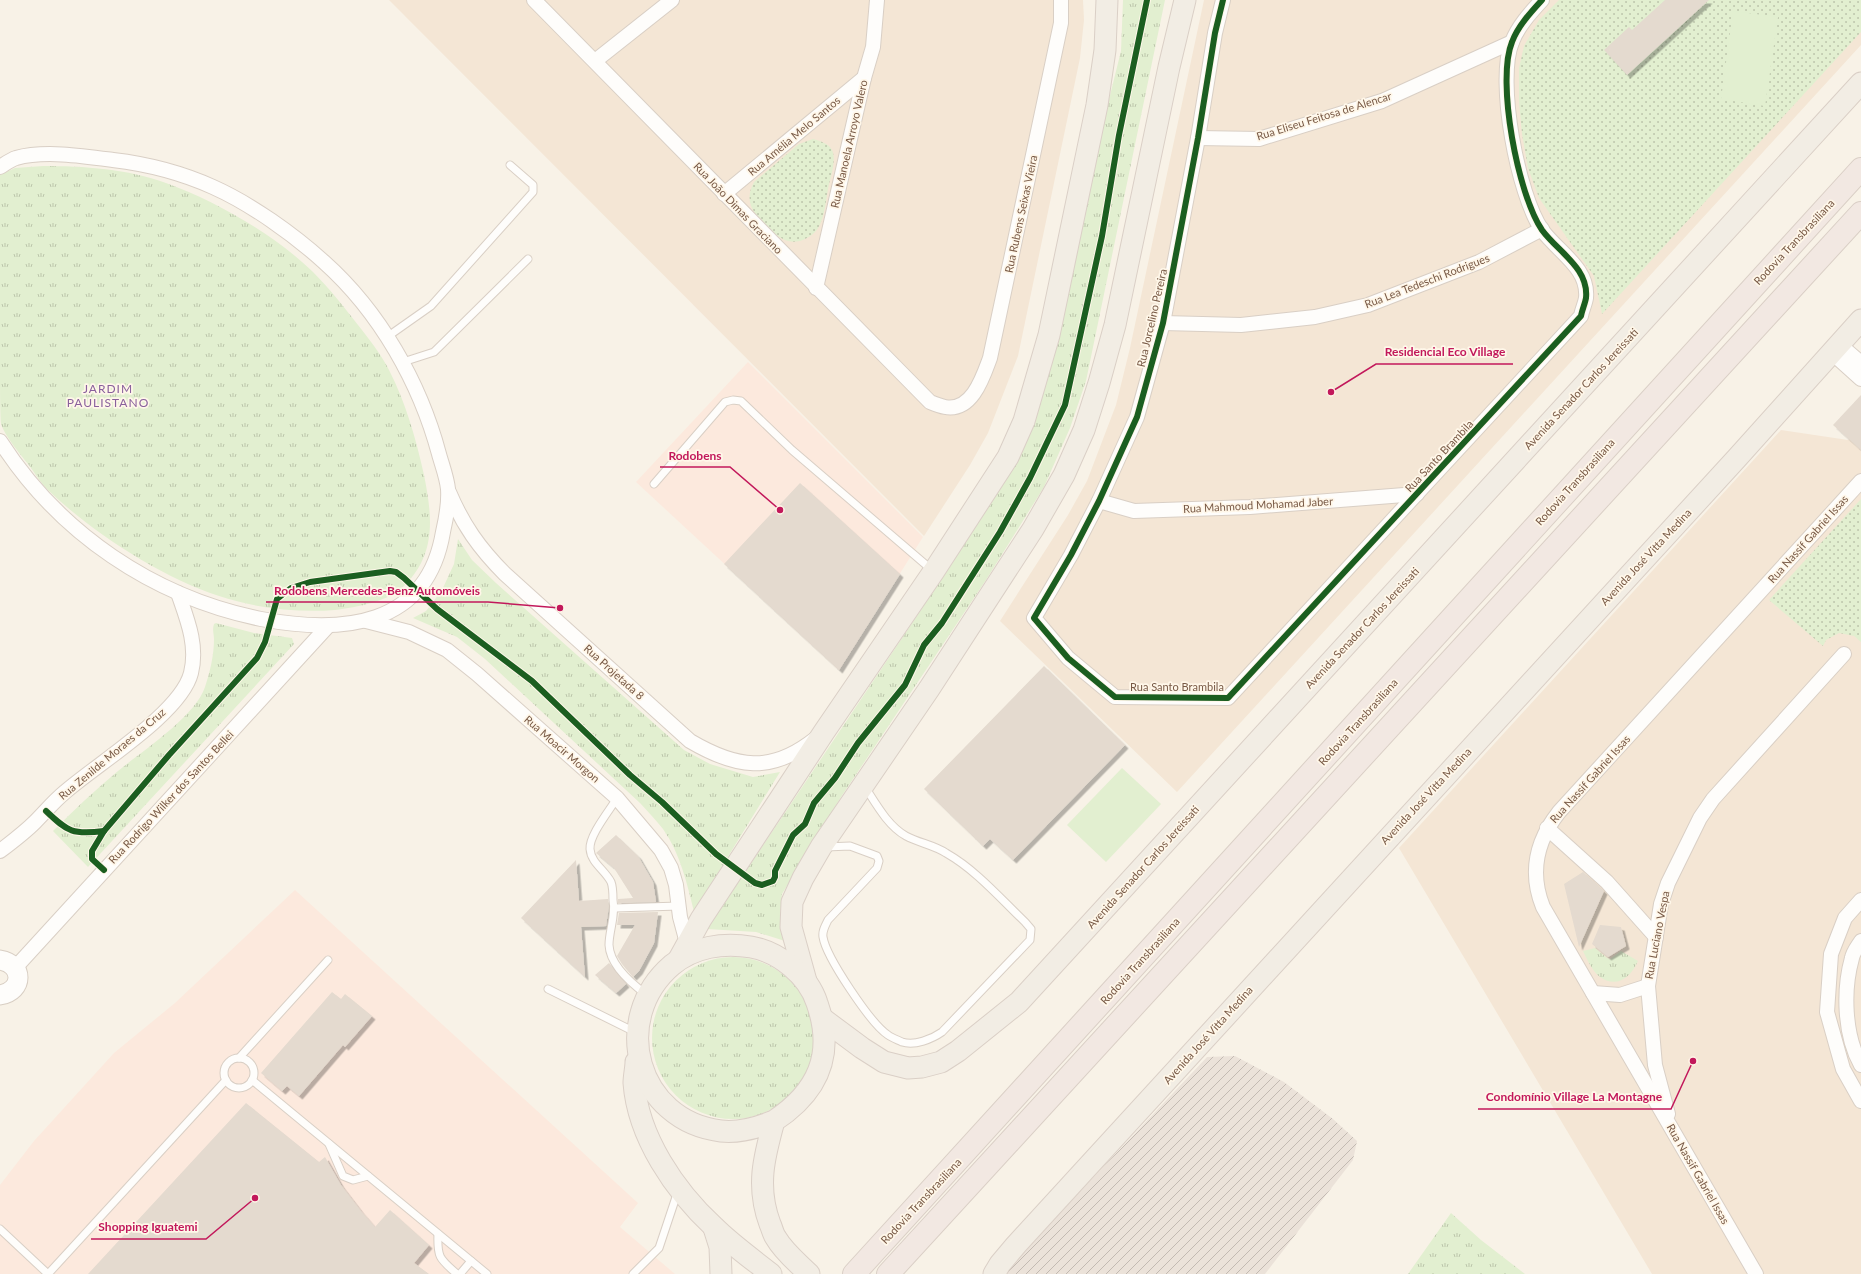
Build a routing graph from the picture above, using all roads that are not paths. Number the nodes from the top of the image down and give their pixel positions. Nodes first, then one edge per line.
1 (534, 0) edge
2 (672, 0) edge
3 (878, 0) edge
4 (1061, 0) edge
5 (1107, 0) edge
6 (1185, 0) edge
7 (1223, 0) edge
8 (1542, 0) edge
9 (1512, 42) junction
10 (595, 61) junction
11 (864, 78) junction
12 (1861, 83) edge
13 (1198, 138) junction
14 (0, 157) edge
15 (15, 158) junction
16 (510, 165) dead end
17 (0, 167) edge
18 (1861, 169) edge
19 (724, 194) junction
20 (1861, 213) edge
21 (1542, 229) junction
22 (528, 259) dead end
23 (816, 288) junction
24 (1163, 322) junction
25 (1860, 322) edge
26 (387, 337) junction
27 (1835, 348) junction
28 (403, 362) junction
29 (1861, 363) edge
30 (1861, 379) edge
31 (946, 407) joint
32 (0, 441) edge
33 (1861, 481) edge
34 (654, 484) dead end
35 (448, 489) junction
36 (1417, 494) junction
37 (1099, 501) junction
38 (934, 571) junction
39 (178, 594) junction
40 (1034, 618) joint
41 (366, 621) junction
42 (328, 626) junction
43 (1844, 654) dead end
44 (824, 732) junction
45 (864, 784) junction
46 (617, 798) junction
47 (1547, 828) junction
48 (821, 847) junction
49 (0, 851) edge
50 (1861, 900) edge
51 (679, 906) junction
52 (615, 908) junction
53 (1656, 937) junction
54 (1861, 941) edge
55 (683, 951) junction
56 (328, 960) dead end
57 (7, 964) edge
58 (806, 981) junction
59 (1648, 986) junction
60 (548, 989) dead end
61 (1593, 993) junction
62 (0, 995) edge
63 (647, 995) junction
64 (823, 1019) junction
65 (637, 1041) junction
66 (239, 1058) junction
67 (1861, 1064) edge
68 (226, 1080) junction
69 (252, 1080) junction
70 (1861, 1101) edge
71 (774, 1121) junction
72 (1672, 1130) junction
73 (328, 1142) junction
74 (368, 1176) junction
75 (679, 1188) junction
76 (714, 1228) junction
77 (0, 1229) edge
78 (438, 1234) junction
79 (471, 1261) junction
80 (48, 1274) edge
81 (459, 1274) edge
82 (487, 1274) edge
83 (633, 1274) edge
84 (721, 1274) edge
85 (770, 1274) edge
86 (810, 1274) edge
87 (854, 1274) edge
88 (888, 1274) edge
89 (994, 1274) edge
90 (1756, 1274) edge

1 - 10 street, Rua João Dimas Graciano
2 - 10 street
3 - 11 street, Rua Manoela Arroyo Valero
4 - 31 street, Rua Rubens Seixas Vieira
5 - 38 main road
6 - 45 main road
7 - 13 street, Rua Jorcelino Pereira
8 - 9 street, Rua Santo Brambila
9 - 13 street, Rua Eliseu Feitosa de Alencar
9 - 21 street, Rua Santo Brambila
10 - 19 street, Rua João Dimas Graciano
11 - 19 street, Rua Amélia Melo Santos
11 - 23 street, Rua Manoela Arroyo Valero
12 - 64 main road, Avenida Senador Carlos Jereissati
13 - 24 street, Rua Jorcelino Pereira
14 - 15 street
15 - 17 street
15 - 26 street
16 - 26 lane
18 - 87 highway, Rodovia Transbrasiliana
19 - 23 street, Rua João Dimas Graciano
20 - 88 highway
21 - 24 street, Rua Lea Tedeschi Rodrigues
21 - 36 street, Rua Santo Brambila
22 - 28 lane
23 - 31 street, Rua João Dimas Graciano
24 - 37 street, Rua Jorcelino Pereira
25 - 27 main road, Avenida José Vitta Medina
26 - 28 street
27 - 29 street
27 - 30 street
27 - 89 main road, Avenida José Vitta Medina
28 - 35 street
32 - 39 street
33 - 47 street, Rua Nassif Gabriel Issas
34 - 38 lane
35 - 41 street
35 - 44 street, Rua Projetada 8
36 - 37 street, Rua Mahmoud Mohamad Jaber
36 - 40 street, Rua Santo Brambila
37 - 40 street, Rua Jorcelino Pereira
38 - 44 main road
39 - 42 street
39 - 49 street, Rua Zenilde Moraes da Cruz
41 - 42 street
41 - 46 street, Rua Moacir Morgon
42 - 57 street, Rua Rodrigo Wilker dos Santos Bellei
43 - 53 street, Rua Luciano Vespa
44 - 55 main road
45 - 48 main road
45 - 48 lane
46 - 51 street, Rua Moacir Morgon
46 - 52 lane
47 - 53 street
47 - 61 street, Rua Nassif Gabriel Issas
48 - 58 main road
50 - 70 street
51 - 52 lane
51 - 55 street, Rua Moacir Morgon
52 - 63 lane
53 - 59 street, Rua Luciano Vespa
54 - 67 street
55 - 58 main road
55 - 63 main road
56 - 66 lane
57 - 62 street
58 - 64 main road
59 - 61 street
59 - 72 street, Rua Luciano Vespa
60 - 65 lane
61 - 72 street, Rua Nassif Gabriel Issas
63 - 65 main road
64 - 71 main road
65 - 71 main road
65 - 75 main road
66 - 68 lane
66 - 69 lane
68 - 69 lane
68 - 80 lane
69 - 73 lane
71 - 86 main road
72 - 90 street, Rua Nassif Gabriel Issas
73 - 74 lane
73 - 74 lane
74 - 78 lane
75 - 76 main road
75 - 83 lane
76 - 84 main road
76 - 85 main road
77 - 80 lane
78 - 79 lane
78 - 81 lane
79 - 81 lane
79 - 82 lane

